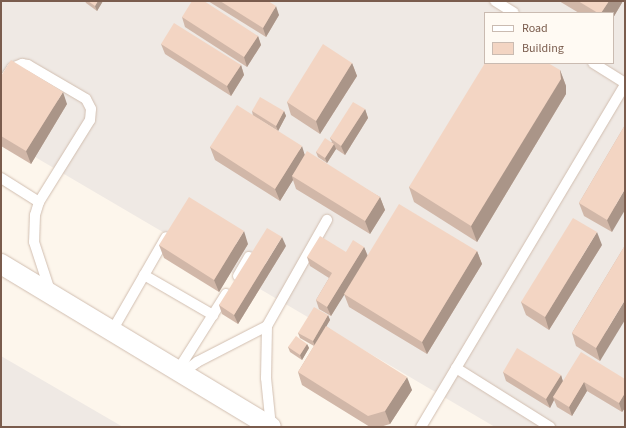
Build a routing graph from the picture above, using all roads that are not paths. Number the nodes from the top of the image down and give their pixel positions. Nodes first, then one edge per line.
1 (495, 1) edge
2 (512, 12) edge
3 (595, 64) edge
4 (2, 80) edge
5 (625, 84) edge
6 (1, 178) edge
7 (39, 202) junction
8 (327, 220) dead end
9 (172, 228) edge
10 (249, 257) edge
11 (1, 264) edge
12 (144, 275) junction
13 (50, 293) junction
14 (214, 315) junction
15 (267, 326) junction
16 (112, 331) junction
17 (456, 368) junction
18 (180, 371) junction
19 (271, 427) edge
20 (421, 427) edge
21 (550, 427) edge

1 - 2 lane
3 - 5 lane
4 - 7 lane
5 - 17 lane
6 - 7 lane
7 - 13 lane
8 - 15 lane
9 - 12 lane
10 - 14 lane
11 - 13 street
12 - 14 lane
12 - 16 lane
13 - 16 street
14 - 18 lane
15 - 18 lane
15 - 19 lane
16 - 18 street
17 - 20 lane
17 - 21 lane
18 - 19 street

